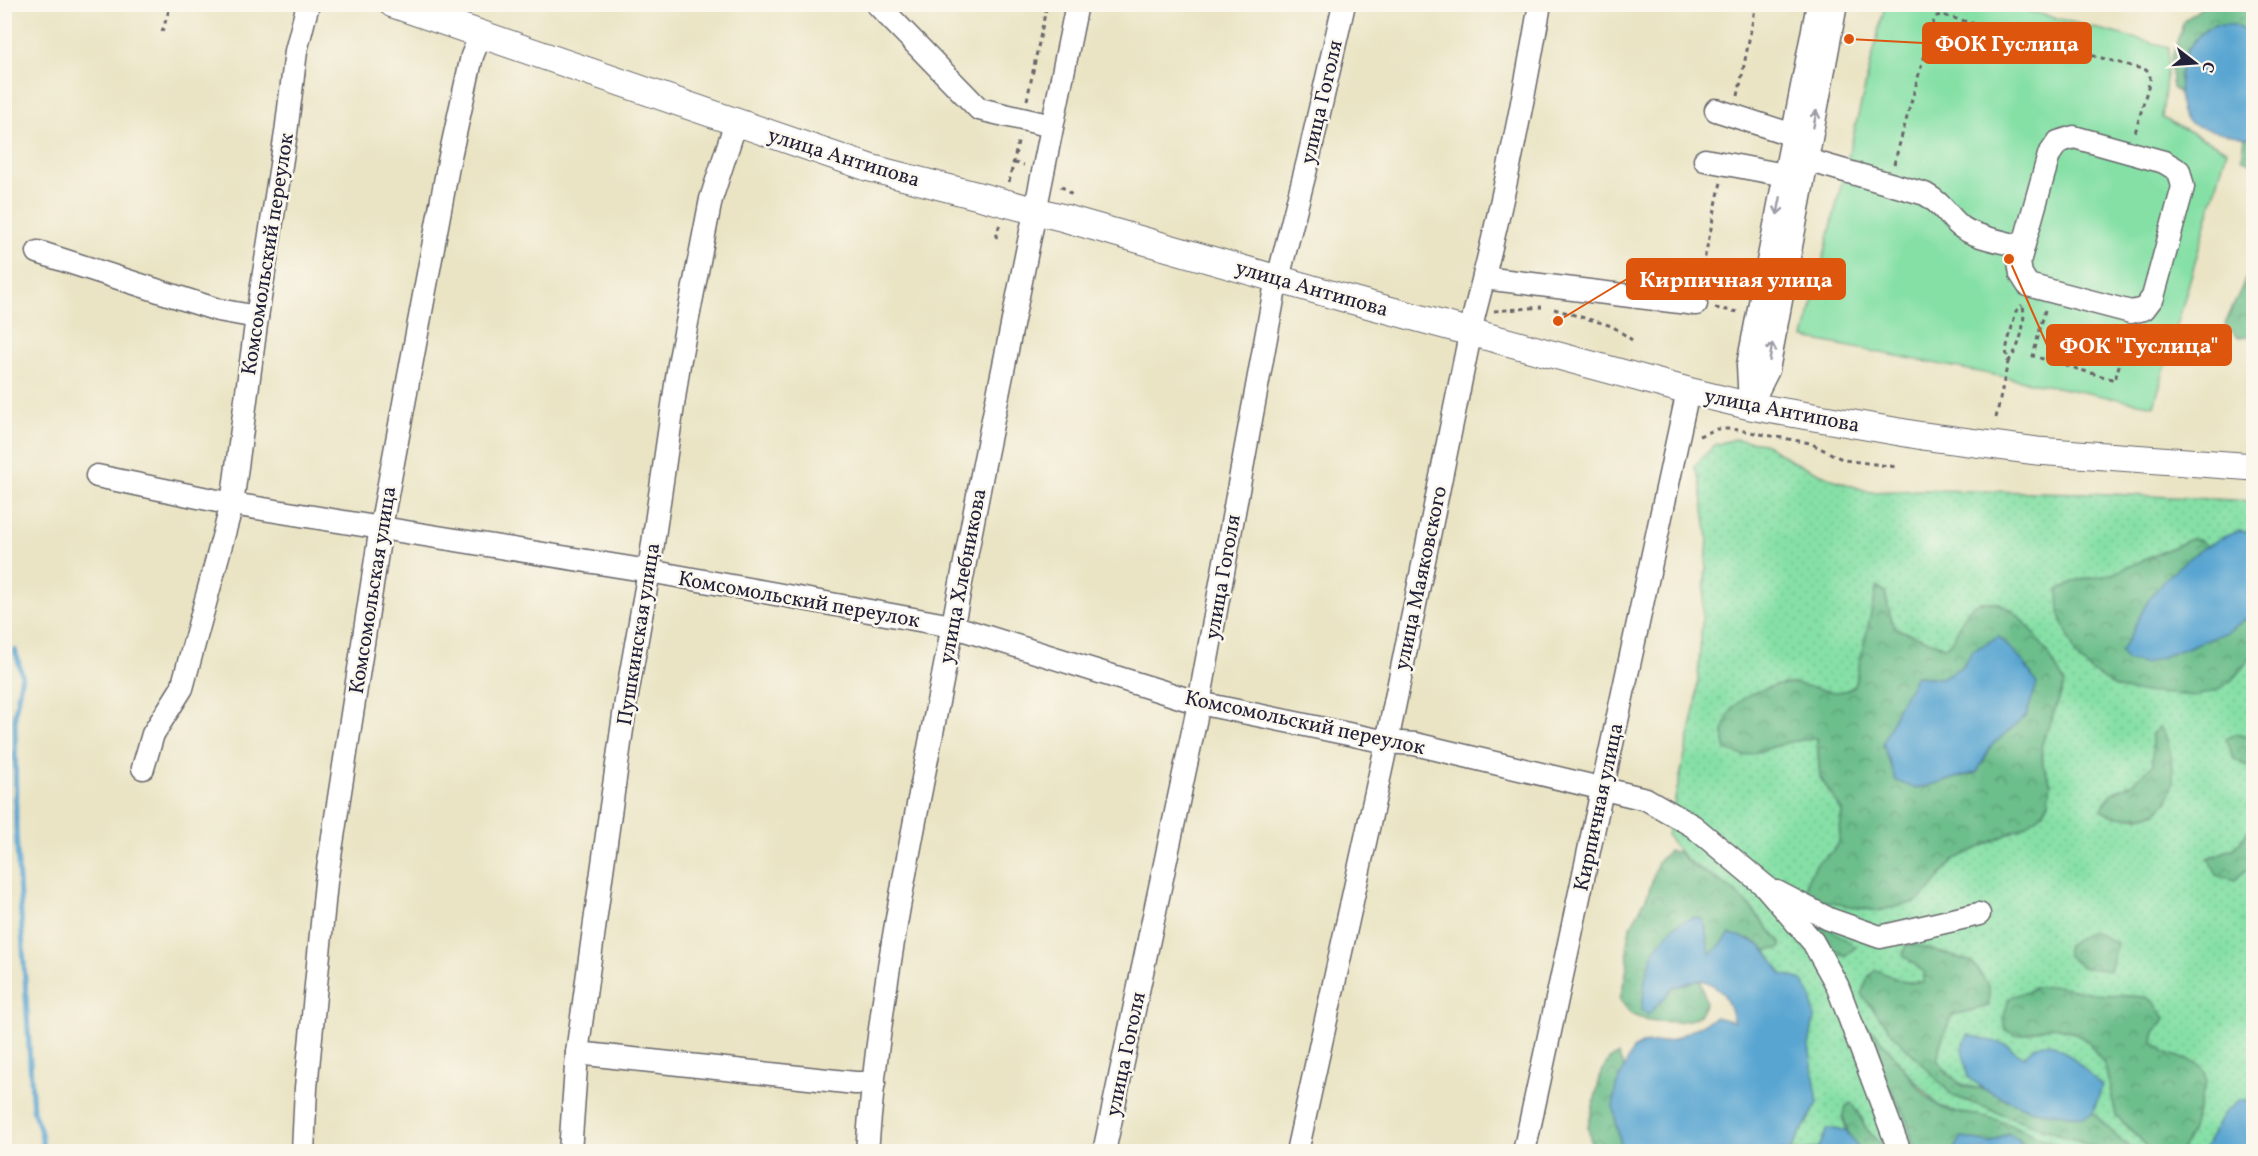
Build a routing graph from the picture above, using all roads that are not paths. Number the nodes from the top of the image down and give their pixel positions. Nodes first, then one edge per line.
1 (308, 4) edge
2 (393, 4) edge
3 (877, 4) edge
4 (1344, 4) edge
5 (1540, 4) edge
6 (1818, 4) edge
7 (1836, 4) edge
8 (1071, 6) edge
9 (481, 34) junction
10 (1716, 110) dead end
11 (736, 122) junction
12 (1052, 126) junction
13 (1793, 135) junction
14 (1705, 160) dead end
15 (1807, 160) junction
16 (1785, 176) junction
17 (1033, 210) junction
18 (2023, 247) junction
19 (38, 252) dead end
20 (1484, 278) junction
21 (1278, 279) junction
22 (1696, 304) dead end
23 (257, 317) junction
24 (1473, 320) junction
25 (1688, 391) junction
26 (1750, 406) junction
27 (2253, 467) edge
28 (97, 476) dead end
29 (232, 504) junction
30 (381, 527) junction
31 (649, 571) junction
32 (952, 626) junction
33 (1199, 703) junction
34 (1387, 742) junction
35 (143, 768) dead end
36 (1602, 788) junction
37 (1765, 886) junction
38 (1979, 914) dead end
39 (577, 1053) junction
40 (874, 1083) junction
41 (303, 1152) edge
42 (570, 1152) edge
43 (867, 1152) edge
44 (1104, 1152) edge
45 (1297, 1152) edge
46 (1524, 1152) edge
47 (1900, 1152) edge

1 - 23 street, Комсомольский переулок
2 - 9 main road, улица Антипова
3 - 12 street
4 - 21 street, улица Гоголя
5 - 20 street, улица Маяковского
6 - 13 street
15 -> 7 street
8 - 12 street, улица Хлебникова
9 - 11 main road, улица Антипова
9 - 30 street, Комсомольская улица
10 - 13 street
11 - 17 main road, улица Антипова
11 - 31 street, Пушкинская улица
12 - 17 street, улица Хлебникова
13 - 16 street
14 - 16 street
15 - 18 street
26 -> 15 street
16 -> 26 street
17 - 21 main road, улица Антипова
17 - 32 street, улица Хлебникова
18 - 18 street
19 - 23 street
20 - 22 street
20 - 24 street, улица Маяковского
21 - 24 main road, улица Антипова
21 - 33 street, улица Гоголя
23 - 29 street, Комсомольский переулок
24 - 25 main road, улица Антипова
24 - 34 street, улица Маяковского
25 - 26 main road, улица Антипова
25 - 36 street, Кирпичная улица
26 - 27 main road, улица Антипова
28 - 29 street, Комсомольский переулок
29 - 30 street, Комсомольский переулок
29 - 35 street, Комсомольский переулок
30 - 31 street, Комсомольский переулок
30 - 41 street, Комсомольская улица
31 - 32 street, Комсомольский переулок
31 - 39 street, Пушкинская улица
32 - 33 street, Комсомольский переулок
32 - 40 street, улица Хлебникова
33 - 34 street, Комсомольский переулок
33 - 44 street, улица Гоголя
34 - 36 street, Комсомольский переулок
34 - 45 street, улица Маяковского
36 - 37 street, Комсомольский переулок
36 - 46 street, Кирпичная улица
37 - 38 street
37 - 47 street
39 - 40 street
39 - 42 street, Пушкинская улица
40 - 43 street, улица Хлебникова

